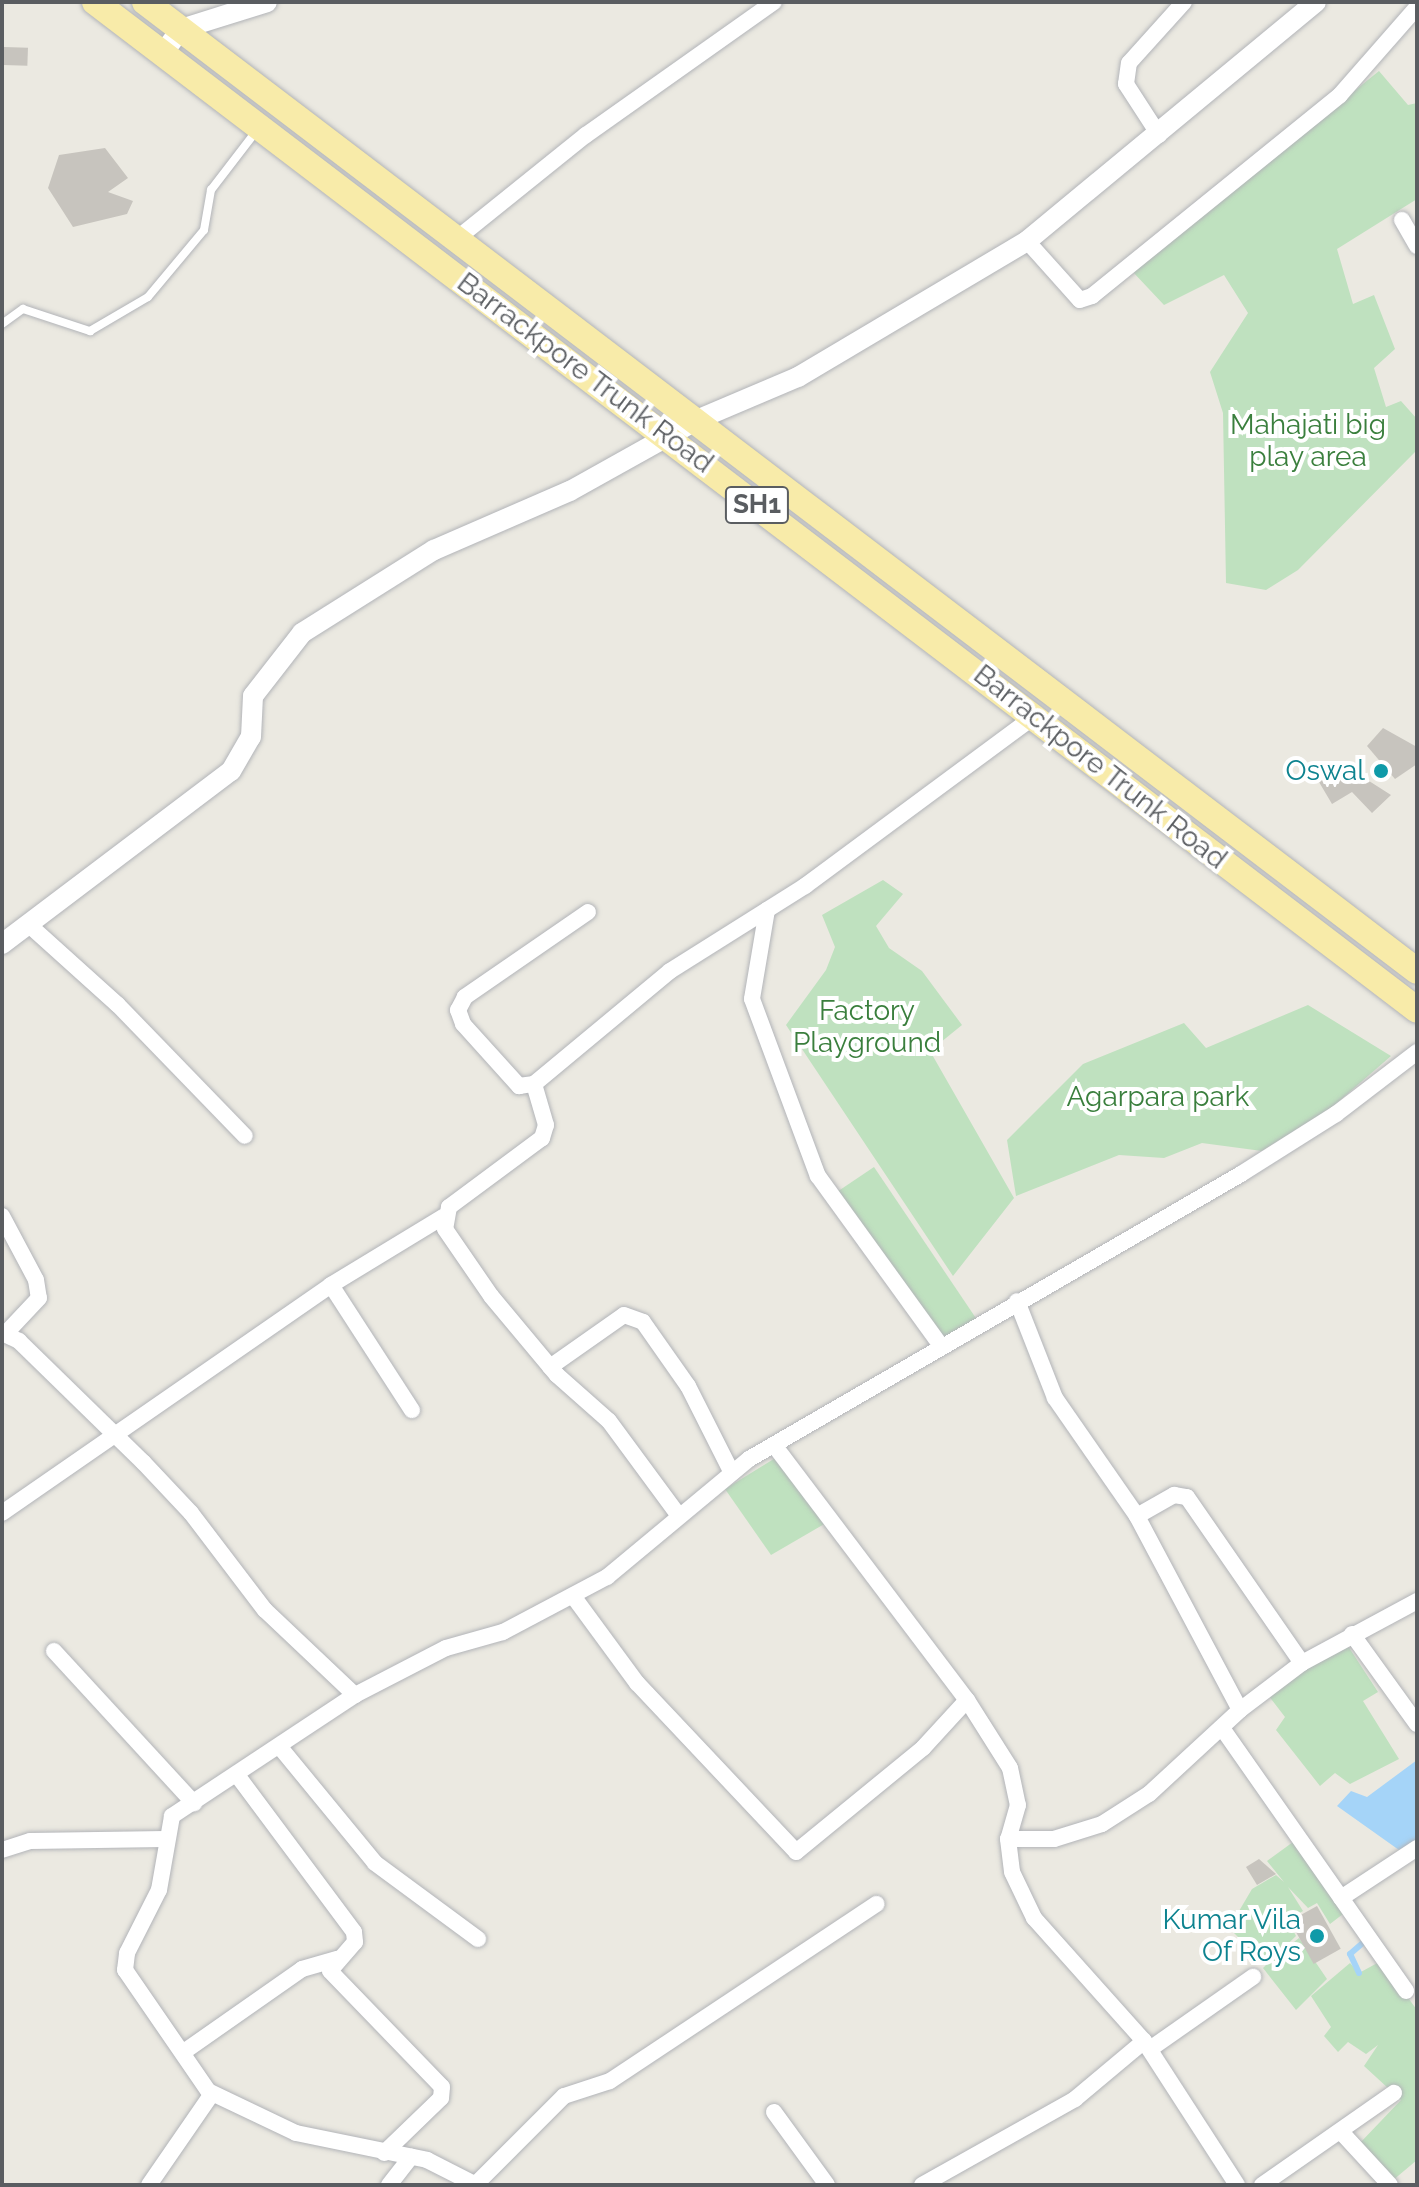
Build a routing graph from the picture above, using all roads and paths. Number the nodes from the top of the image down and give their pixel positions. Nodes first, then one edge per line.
1 (95, 2) edge
2 (145, 2) edge
3 (267, 2) edge
4 (774, 2) edge
5 (1184, 2) edge
6 (1316, 2) edge
7 (1417, 7) edge
8 (181, 29) junction
9 (163, 53) junction
10 (260, 126) junction
11 (1159, 135) junction
12 (1402, 220) dead end
13 (454, 241) junction
14 (1027, 241) junction
15 (1417, 246) edge
16 (2, 324) edge
17 (699, 419) junction
18 (668, 437) junction
19 (1036, 715) junction
20 (767, 910) junction
21 (588, 912) dead end
22 (28, 924) junction
23 (2, 944) edge
24 (1414, 963) edge
25 (1417, 1010) edge
26 (1417, 1052) edge
27 (534, 1084) junction
28 (245, 1136) dead end
29 (2, 1216) edge
30 (443, 1217) junction
31 (331, 1285) junction
32 (1017, 1301) junction
33 (4, 1333) edge
34 (942, 1347) junction
35 (550, 1367) junction
36 (412, 1410) dead end
37 (115, 1434) junction
38 (774, 1445) junction
39 (732, 1473) junction
40 (2, 1513) edge
41 (679, 1516) junction
42 (1137, 1516) junction
43 (573, 1596) junction
44 (1417, 1601) edge
45 (1352, 1634) junction
46 (54, 1651) dead end
47 (1302, 1663) junction
48 (355, 1695) junction
49 (967, 1700) junction
50 (1240, 1710) junction
51 (1417, 1724) edge
52 (1222, 1728) junction
53 (279, 1746) junction
54 (237, 1775) junction
55 (194, 1803) junction
56 (165, 1839) junction
57 (1008, 1839) junction
58 (1417, 1848) edge
59 (2, 1850) edge
60 (1341, 1898) junction
61 (876, 1904) dead end
62 (478, 1939) dead end
63 (338, 1959) junction
64 (1253, 1977) dead end
65 (1406, 1991) dead end
66 (1147, 2045) junction
67 (185, 2051) junction
68 (210, 2092) junction
69 (1394, 2093) dead end
70 (774, 2112) dead end
71 (1343, 2134) junction
72 (384, 2153) junction
73 (411, 2157) junction
74 (455, 2180) edge
75 (149, 2185) edge
76 (389, 2185) edge
77 (475, 2185) edge
78 (827, 2185) edge
79 (922, 2185) edge
80 (1237, 2185) edge
81 (1262, 2185) edge
82 (1390, 2185) edge

1 - 9 main road, Barrackpore Trunk Road / SH1
2 - 8 main road, Barrackpore Trunk Road / SH1
3 - 8 street
4 - 13 street
5 - 11 street
6 - 11 street
7 - 14 street
8 - 9 street
8 - 13 main road, Barrackpore Trunk Road / SH1
9 - 10 main road, Barrackpore Trunk Road / SH1
10 - 16 lane
10 - 18 main road, Barrackpore Trunk Road / SH1
11 - 14 street
12 - 15 street
13 - 17 main road, Barrackpore Trunk Road / SH1
14 - 17 street
17 - 18 street
17 - 24 main road, Barrackpore Trunk Road / SH1
18 - 19 main road, Barrackpore Trunk Road / SH1
18 - 22 street
19 - 20 street
19 - 25 main road, Barrackpore Trunk Road / SH1
20 - 27 street
20 - 34 street
21 - 27 street
22 - 23 street
22 - 28 street
26 - 32 street
27 - 30 street
29 - 33 street
30 - 31 street
30 - 35 street
31 - 36 street
31 - 37 street
32 - 34 street
32 - 42 street
33 - 37 street
34 - 38 street
35 - 39 street
35 - 41 street
37 - 40 street
37 - 48 street
38 - 39 street
38 - 49 street
39 - 41 street
41 - 43 street
42 - 47 street
42 - 50 street
43 - 48 street
43 - 49 street
44 - 45 street
45 - 47 street
45 - 51 street
46 - 55 street
47 - 50 street
48 - 53 street
49 - 57 street
50 - 52 street
52 - 57 street
52 - 60 street
53 - 54 street
53 - 62 street
54 - 55 street
54 - 63 street
55 - 56 street
56 - 59 street
56 - 67 street
57 - 66 street
58 - 60 street
60 - 65 street
61 - 77 street
63 - 67 street
63 - 72 street
64 - 66 street
66 - 79 street
66 - 80 street
67 - 68 street
68 - 72 street
68 - 75 street
69 - 71 street
70 - 78 street
71 - 81 street
71 - 82 street
72 - 73 street
73 - 74 street
73 - 76 street
74 - 77 street

